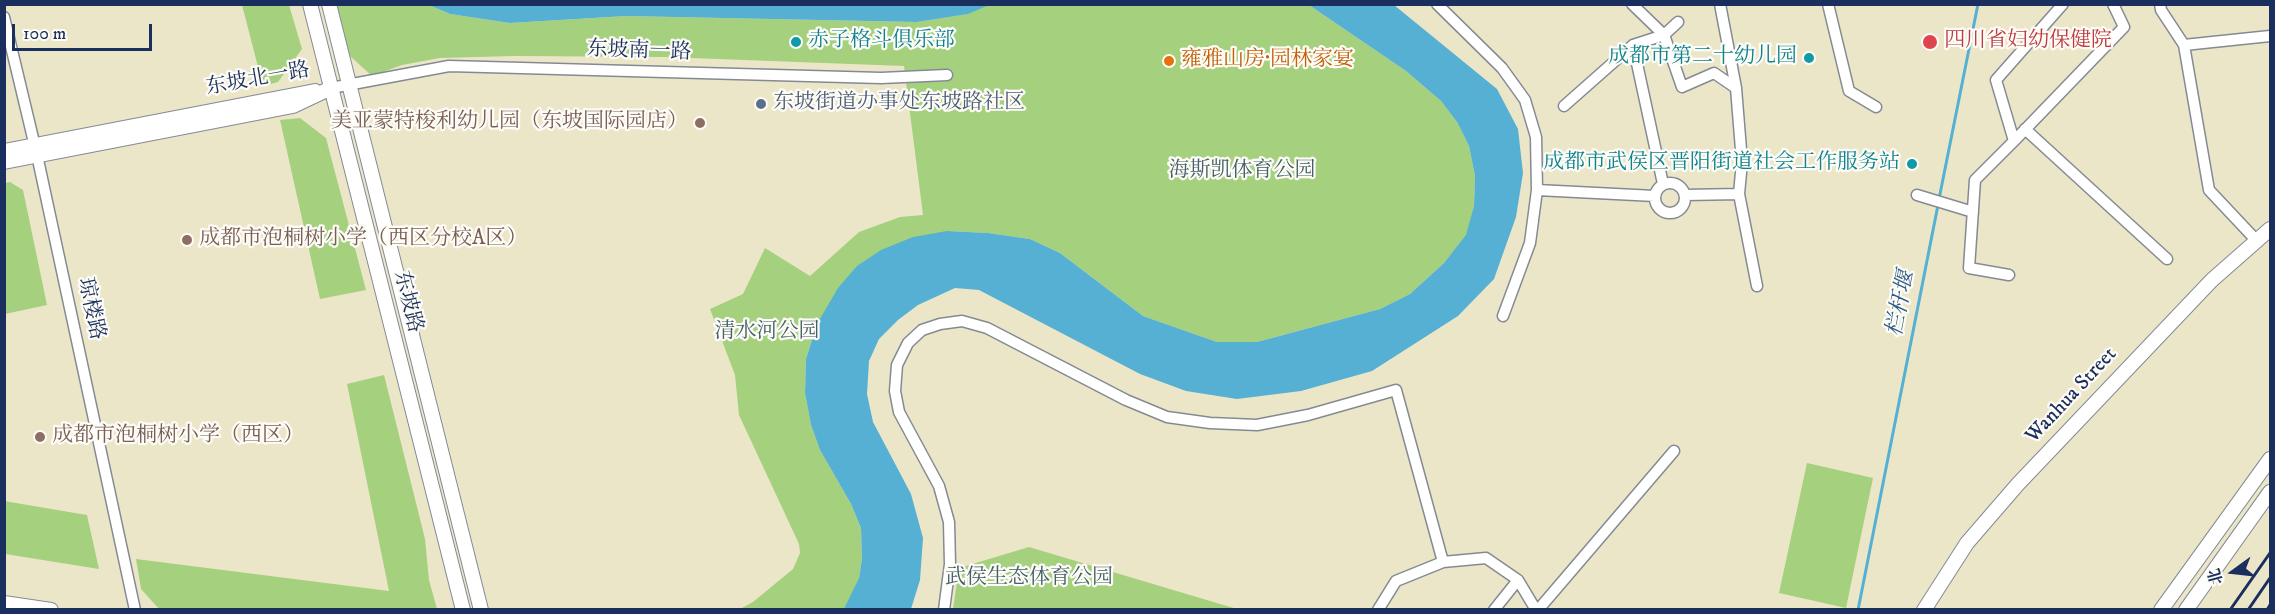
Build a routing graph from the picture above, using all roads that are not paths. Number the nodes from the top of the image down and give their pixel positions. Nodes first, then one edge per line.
1 (310, 4) edge
2 (329, 4) edge
3 (1437, 4) edge
4 (1632, 4) edge
5 (1720, 4) edge
6 (1828, 4) edge
7 (2063, 4) edge
8 (2113, 4) edge
9 (2160, 4) edge
10 (4, 17) edge
11 (1678, 22) dead end
12 (1664, 35) junction
13 (2271, 36) edge
14 (1633, 45) junction
15 (2184, 45) junction
16 (947, 75) dead end
17 (349, 85) junction
18 (332, 88) junction
19 (1736, 88) junction
20 (1564, 106) dead end
21 (1876, 107) dead end
22 (2025, 129) junction
23 (2013, 141) junction
24 (36, 150) junction
25 (4, 151) edge
26 (4, 162) edge
27 (1663, 184) junction
28 (1537, 190) junction
29 (1739, 194) junction
30 (1685, 195) junction
31 (1917, 195) dead end
32 (1655, 196) junction
33 (1973, 212) junction
34 (2271, 228) edge
35 (2256, 240) junction
36 (2168, 259) dead end
37 (2009, 275) dead end
38 (1757, 286) dead end
39 (1503, 316) dead end
40 (1674, 450) dead end
41 (2271, 459) edge
42 (2271, 492) edge
43 (1443, 562) junction
44 (1518, 580) junction
45 (4, 603) edge
46 (51, 609) edge
47 (135, 609) edge
48 (463, 609) edge
49 (481, 609) edge
50 (944, 609) edge
51 (1378, 609) edge
52 (1494, 609) edge
53 (1537, 609) edge
54 (1924, 609) edge
55 (2161, 609) edge
56 (2186, 609) edge

1 - 18 street, 东坡路
2 - 17 street, 东坡路
3 - 28 street
4 - 12 street
5 - 19 street
6 - 21 street
7 - 23 street
8 - 22 street
9 - 15 street
10 - 24 street, 琼楼路
11 - 12 street
12 - 14 street
12 - 19 street
13 - 15 street
14 - 20 street
14 - 27 street
15 - 35 street
16 - 17 street, 东坡南一路
17 - 18 street, 东坡南一路
17 - 49 street, 东坡路
18 - 24 street, 东坡北一路
18 - 48 street, 东坡路
19 - 29 street
22 - 23 street
22 - 36 street
23 - 33 street
24 - 25 street, 东坡北一路
24 - 26 street, 东坡北一路
24 - 47 street, 琼楼路
27 - 30 street
27 - 32 street
28 - 32 street
28 - 39 street
29 - 30 street
29 - 38 street
30 - 32 street
31 - 33 street
33 - 37 street
34 - 35 street, Wanhua Street
35 - 54 street, Wanhua Street
40 - 53 street
41 - 55 street
42 - 56 street
43 - 44 street
43 - 50 street
43 - 51 street
44 - 52 street
44 - 53 street
45 - 46 street

